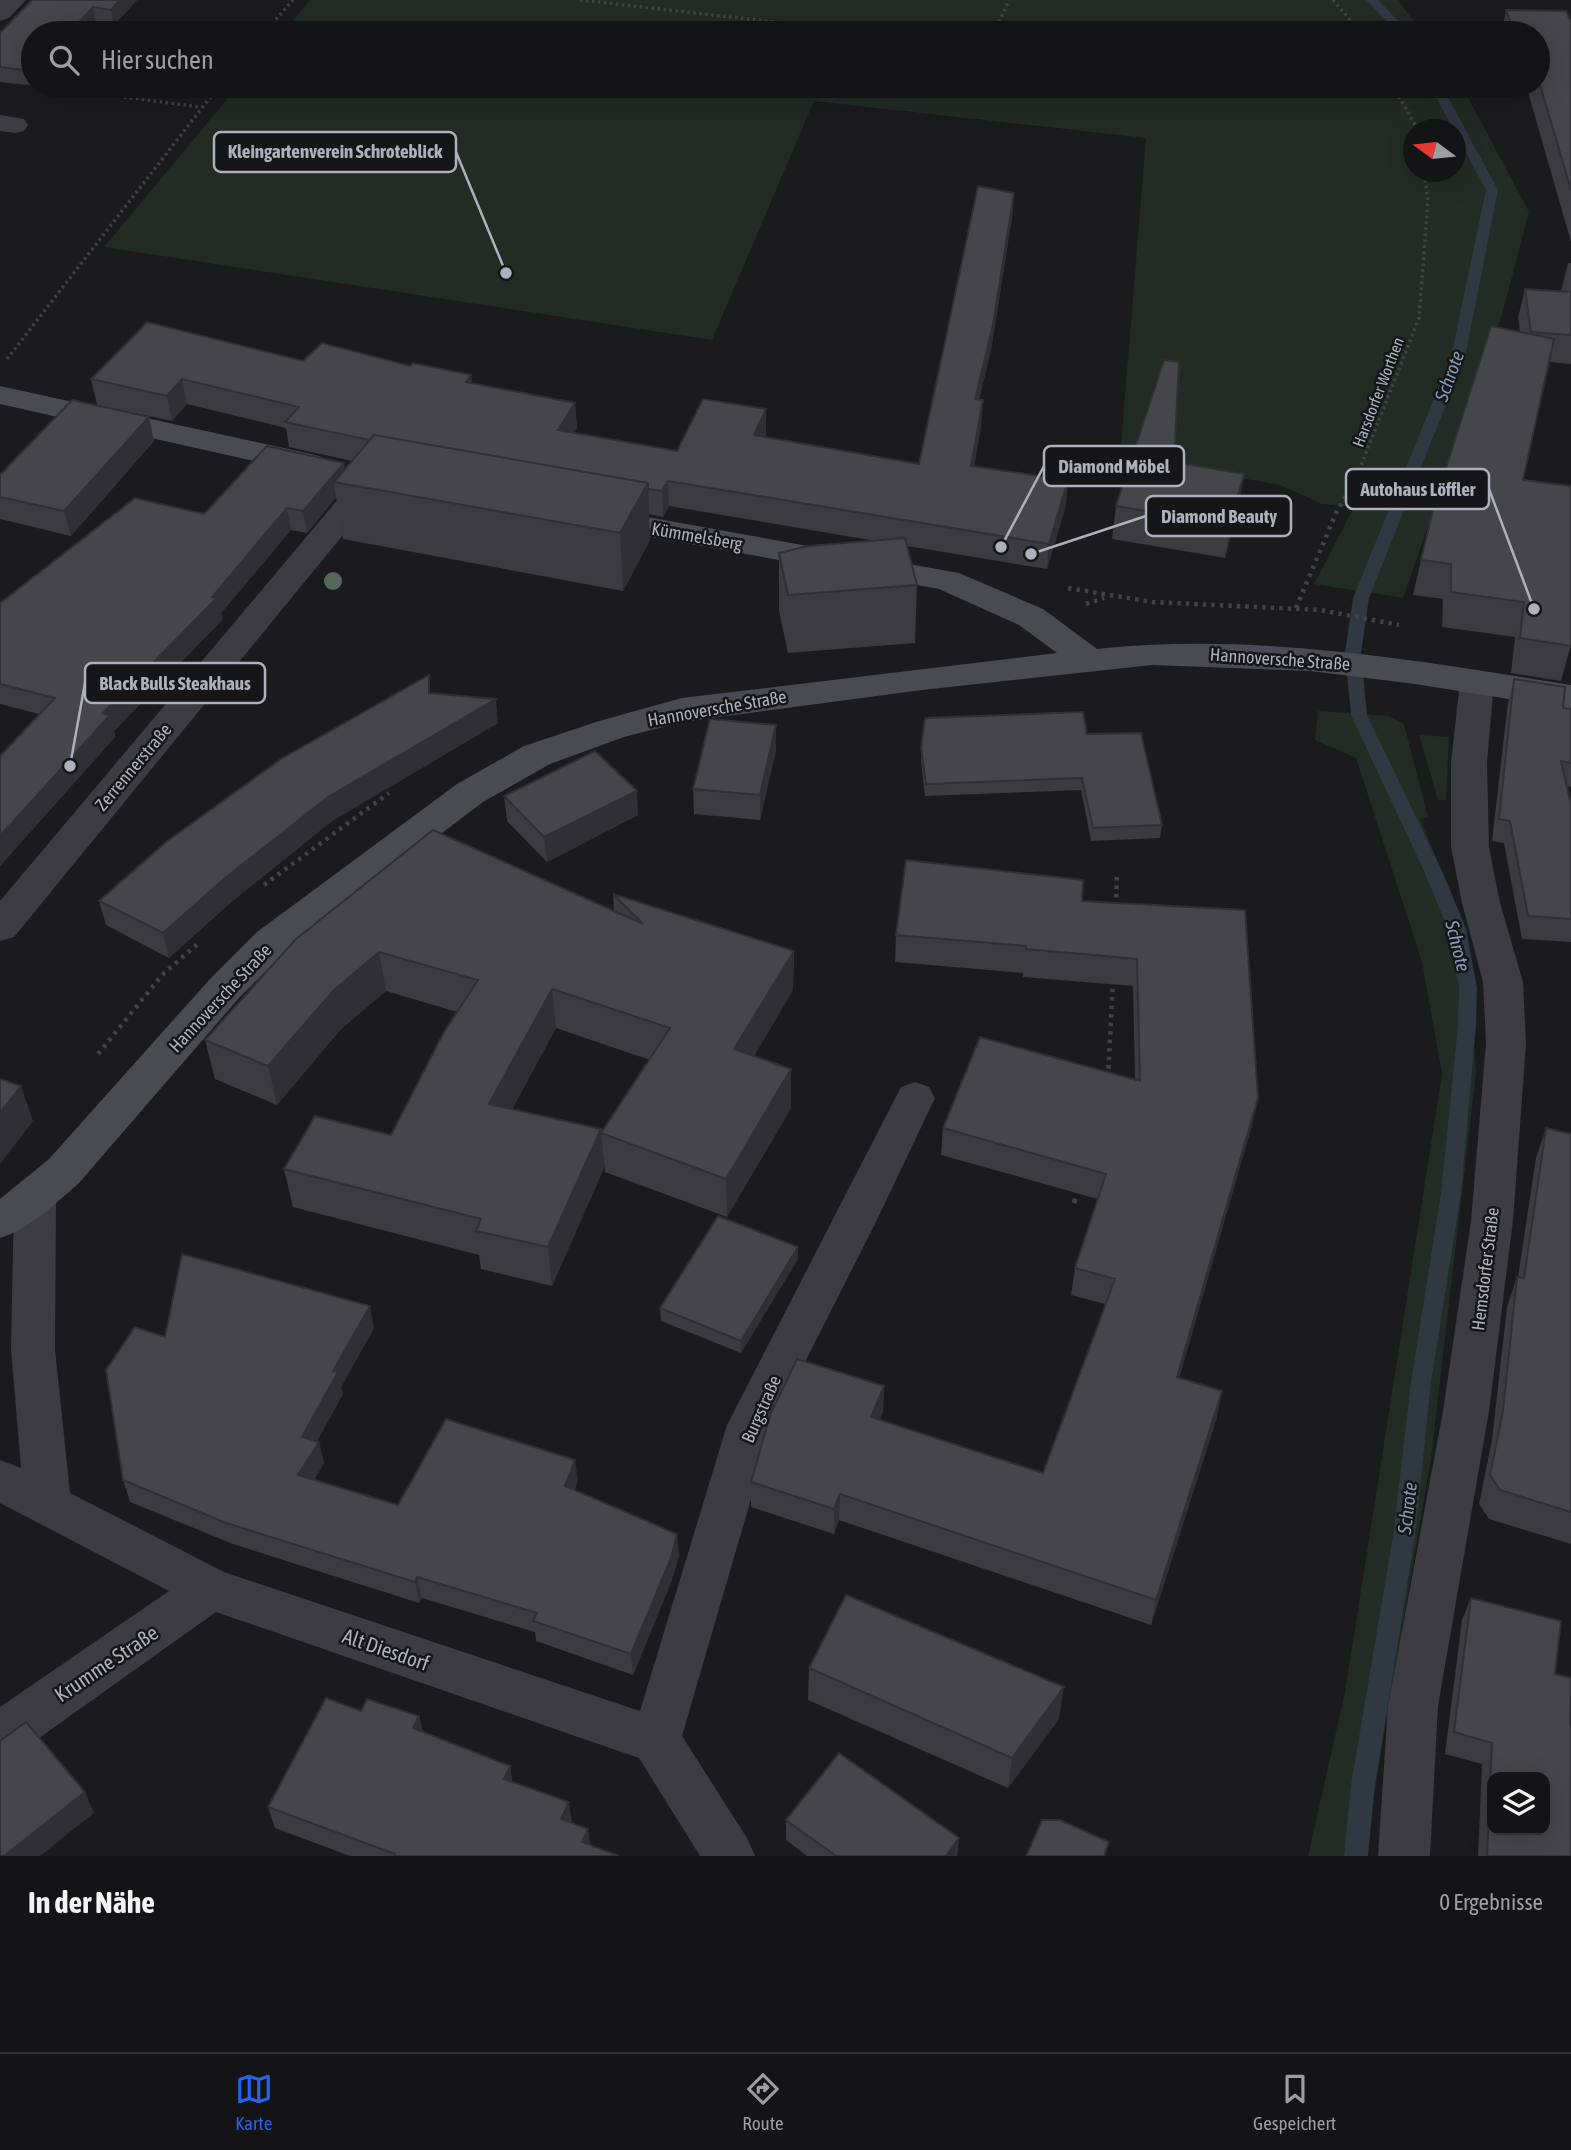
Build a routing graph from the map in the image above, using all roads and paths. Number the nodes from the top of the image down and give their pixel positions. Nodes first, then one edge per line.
1 (13, 0) edge
2 (293, 0) edge
3 (580, 0) edge
4 (1009, 0) edge
5 (1333, 0) edge
6 (0, 13) edge
7 (275, 21) edge
8 (766, 21) edge
9 (999, 21) edge
10 (1351, 21) edge
11 (135, 98) edge
12 (208, 98) edge
13 (1400, 98) edge
14 (200, 107) junction
15 (1412, 119) edge
16 (1425, 182) edge
17 (0, 368) edge
18 (0, 395) edge
19 (385, 480) joint
20 (564, 513) edge
21 (1104, 598) dead end
22 (1296, 608) junction
23 (1379, 622) dead end
24 (1089, 660) junction
25 (1477, 681) junction
26 (1571, 696) edge
27 (1117, 872) dead end
28 (1116, 911) edge
29 (0, 927) edge
30 (1114, 977) edge
31 (1107, 1082) edge
32 (915, 1098) dead end
33 (1081, 1176) edge
34 (1074, 1203) dead end
35 (18, 1209) edge
36 (0, 1480) edge
37 (48, 1506) junction
38 (211, 1590) junction
39 (0, 1736) edge
40 (656, 1740) junction
41 (729, 1856) edge
42 (1404, 1856) edge

1 - 6 street
2 - 7 path
3 - 8 path
4 - 9 path
5 - 10 path
11 - 14 path
12 - 14 path
13 - 15 path
14 - 17 path
16 - 22 path, Harsdorfer Worthen
18 - 19 main road
19 - 29 street, Zerrennerstraße
20 - 24 main road, Kümmelsberg
21 - 22 path
22 - 23 path
24 - 25 main road, Hannoversche Straße
24 - 35 main road, Hannoversche Straße
25 - 26 main road, Hannoversche Straße
25 - 42 street, Hemsdorfer Straße
27 - 28 path
30 - 31 path
32 - 40 street, Burgstraße
33 - 34 path
35 - 37 street, Hannoversche Straße
36 - 37 street, Alt Diesdorf
37 - 38 street, Alt Diesdorf
38 - 39 street, Krumme Straße
38 - 40 street, Alt Diesdorf
40 - 41 street

